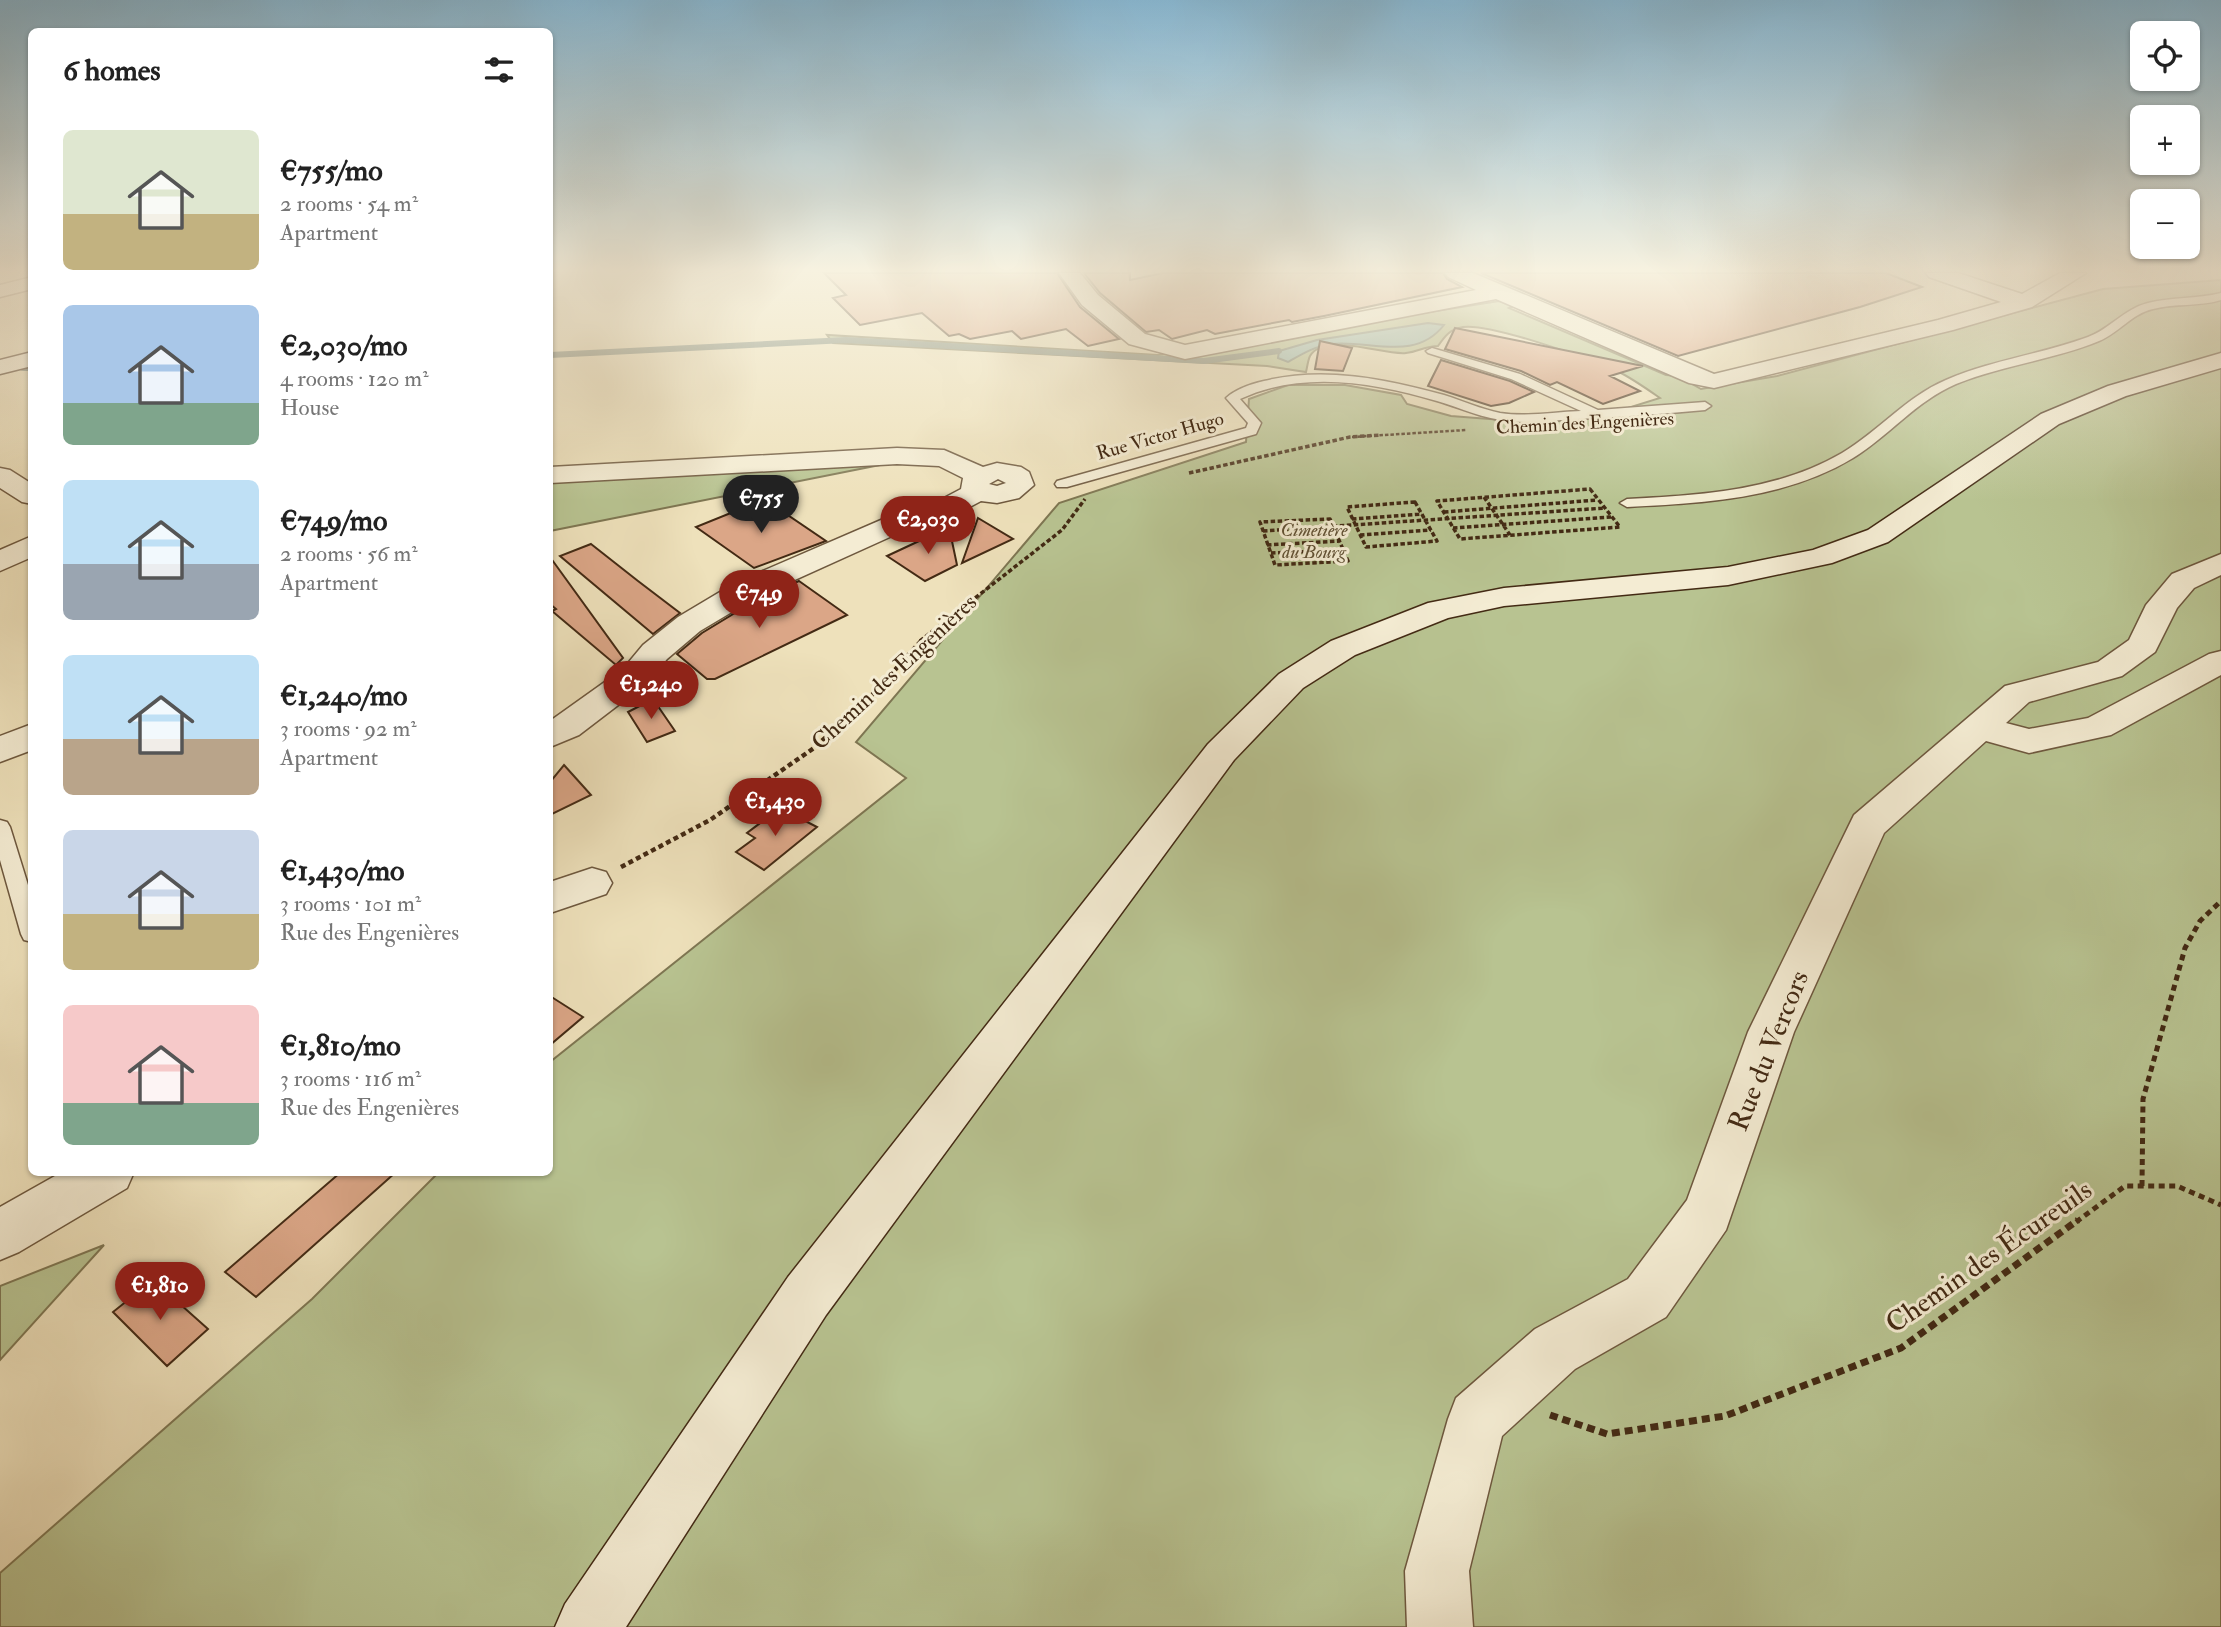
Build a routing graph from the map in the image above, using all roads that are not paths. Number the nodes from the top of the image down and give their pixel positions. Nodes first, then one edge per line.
1 (1174, 349) edge
2 (1201, 349) edge
3 (1630, 349) edge
4 (1846, 349) edge
5 (2060, 349) edge
6 (1432, 351) dead end
7 (28, 360) edge
8 (2221, 360) edge
9 (0, 367) edge
10 (1714, 381) junction
11 (1705, 407) joint
12 (1595, 414) junction
13 (553, 475) edge
14 (0, 476) edge
15 (1062, 484) dead end
16 (28, 494) edge
17 (1627, 503) road end
18 (28, 547) edge
19 (0, 562) edge
20 (2221, 563) edge
21 (2221, 661) edge
22 (1980, 727) junction
23 (553, 734) edge
24 (28, 738) edge
25 (0, 750) edge
26 (0, 827) edge
27 (592, 883) road end
28 (553, 897) edge
29 (28, 921) edge
30 (102, 1176) edge
31 (0, 1235) edge
32 (588, 1627) edge
33 (1440, 1627) edge

1 - 2 street
3 - 10 street
4 - 10 street
5 - 17 lane
6 - 12 lane
7 - 9 street
8 - 32 street
10 - 11 street, Chemin des Engenières
11 - 12 lane, Rue Victor Hugo
12 - 15 lane, Rue Victor Hugo
13 - 23 street
14 - 16 street
18 - 19 street
20 - 22 street, Rue du Vercors
21 - 22 street
22 - 33 street, Rue du Vercors
24 - 25 street
26 - 29 lane
27 - 28 street
30 - 31 street

